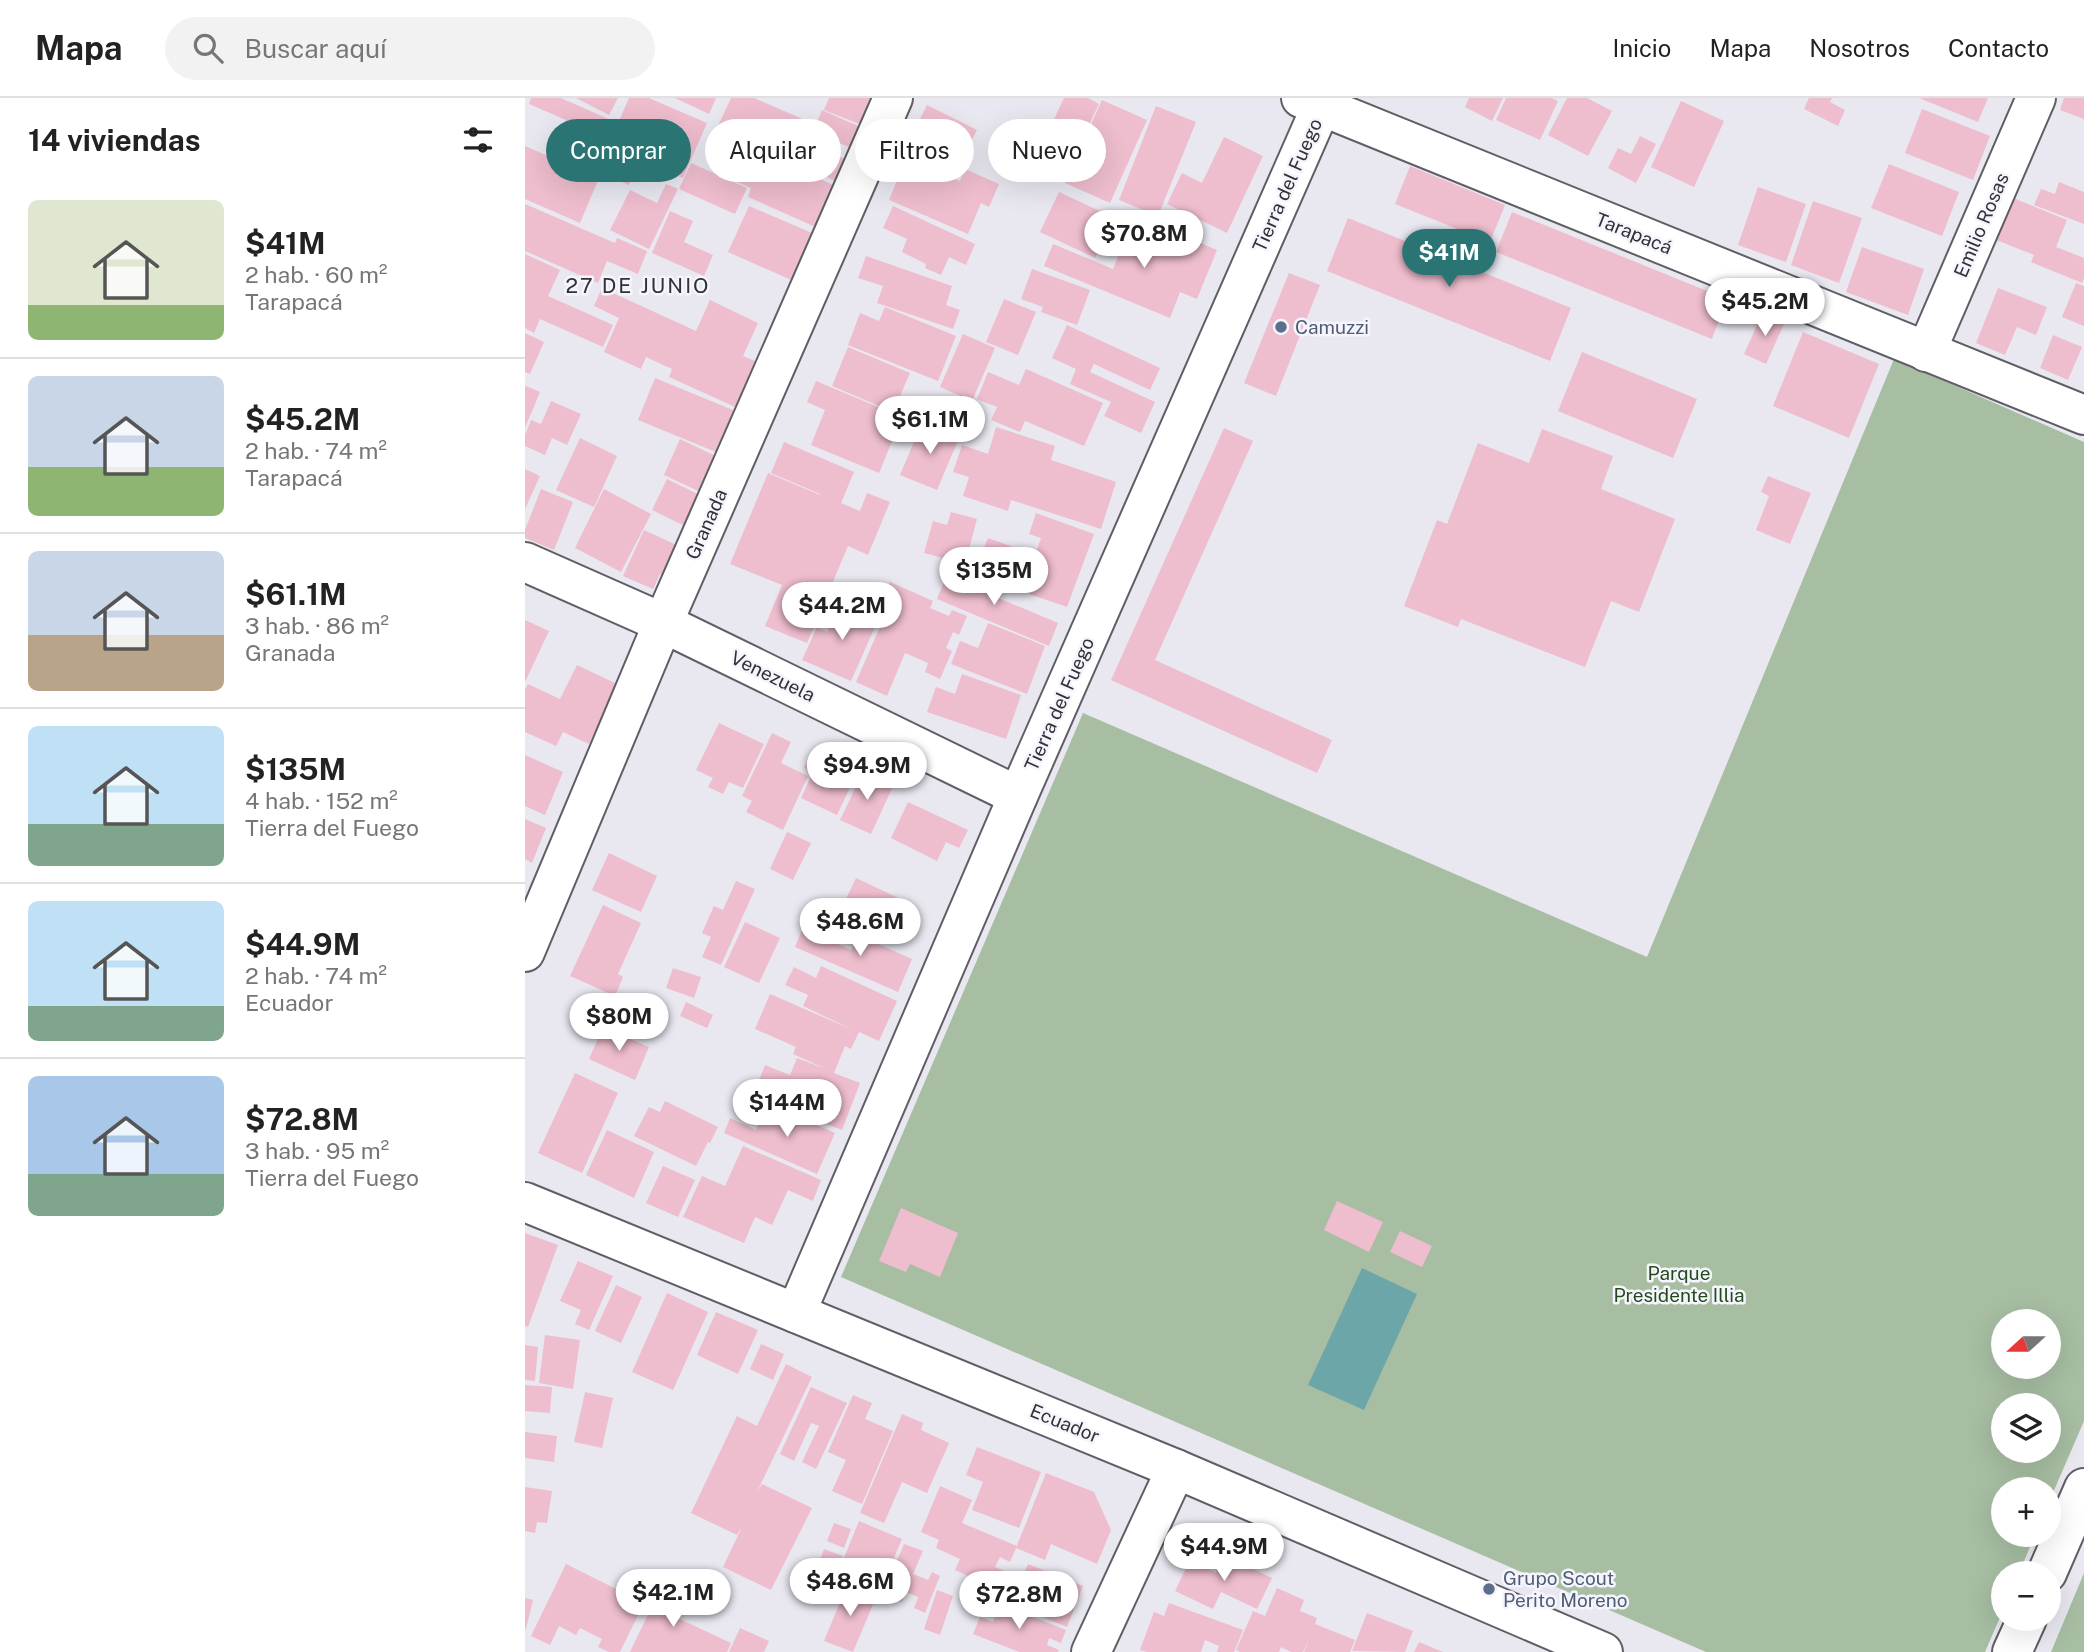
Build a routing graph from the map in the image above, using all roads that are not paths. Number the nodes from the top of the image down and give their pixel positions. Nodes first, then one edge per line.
1 (893, 98) edge
2 (2036, 98) edge
3 (1316, 101) edge
4 (1926, 352) junction
5 (2084, 415) edge
6 (525, 562) edge
7 (663, 623) junction
8 (1018, 796) junction
9 (525, 952) edge
10 (525, 1202) edge
11 (796, 1312) junction
12 (1176, 1469) junction
13 (2084, 1488) edge
14 (2052, 1561) edge
15 (2022, 1631) edge
16 (1091, 1652) edge
17 (1602, 1652) edge
18 (2012, 1652) edge

1 - 7 street, Granada
2 - 4 street, Emilio Rosas
3 - 4 street, Tarapacá
3 - 8 street, Tierra del Fuego
4 - 5 street, Tarapacá
6 - 7 street, Venezuela
7 - 8 street, Venezuela
7 - 9 street, Granada
8 - 11 street, Tierra del Fuego
10 - 11 street, Ecuador
11 - 12 street, Ecuador
12 - 16 street
12 - 17 street, Ecuador
13 - 14 street
15 - 18 street

